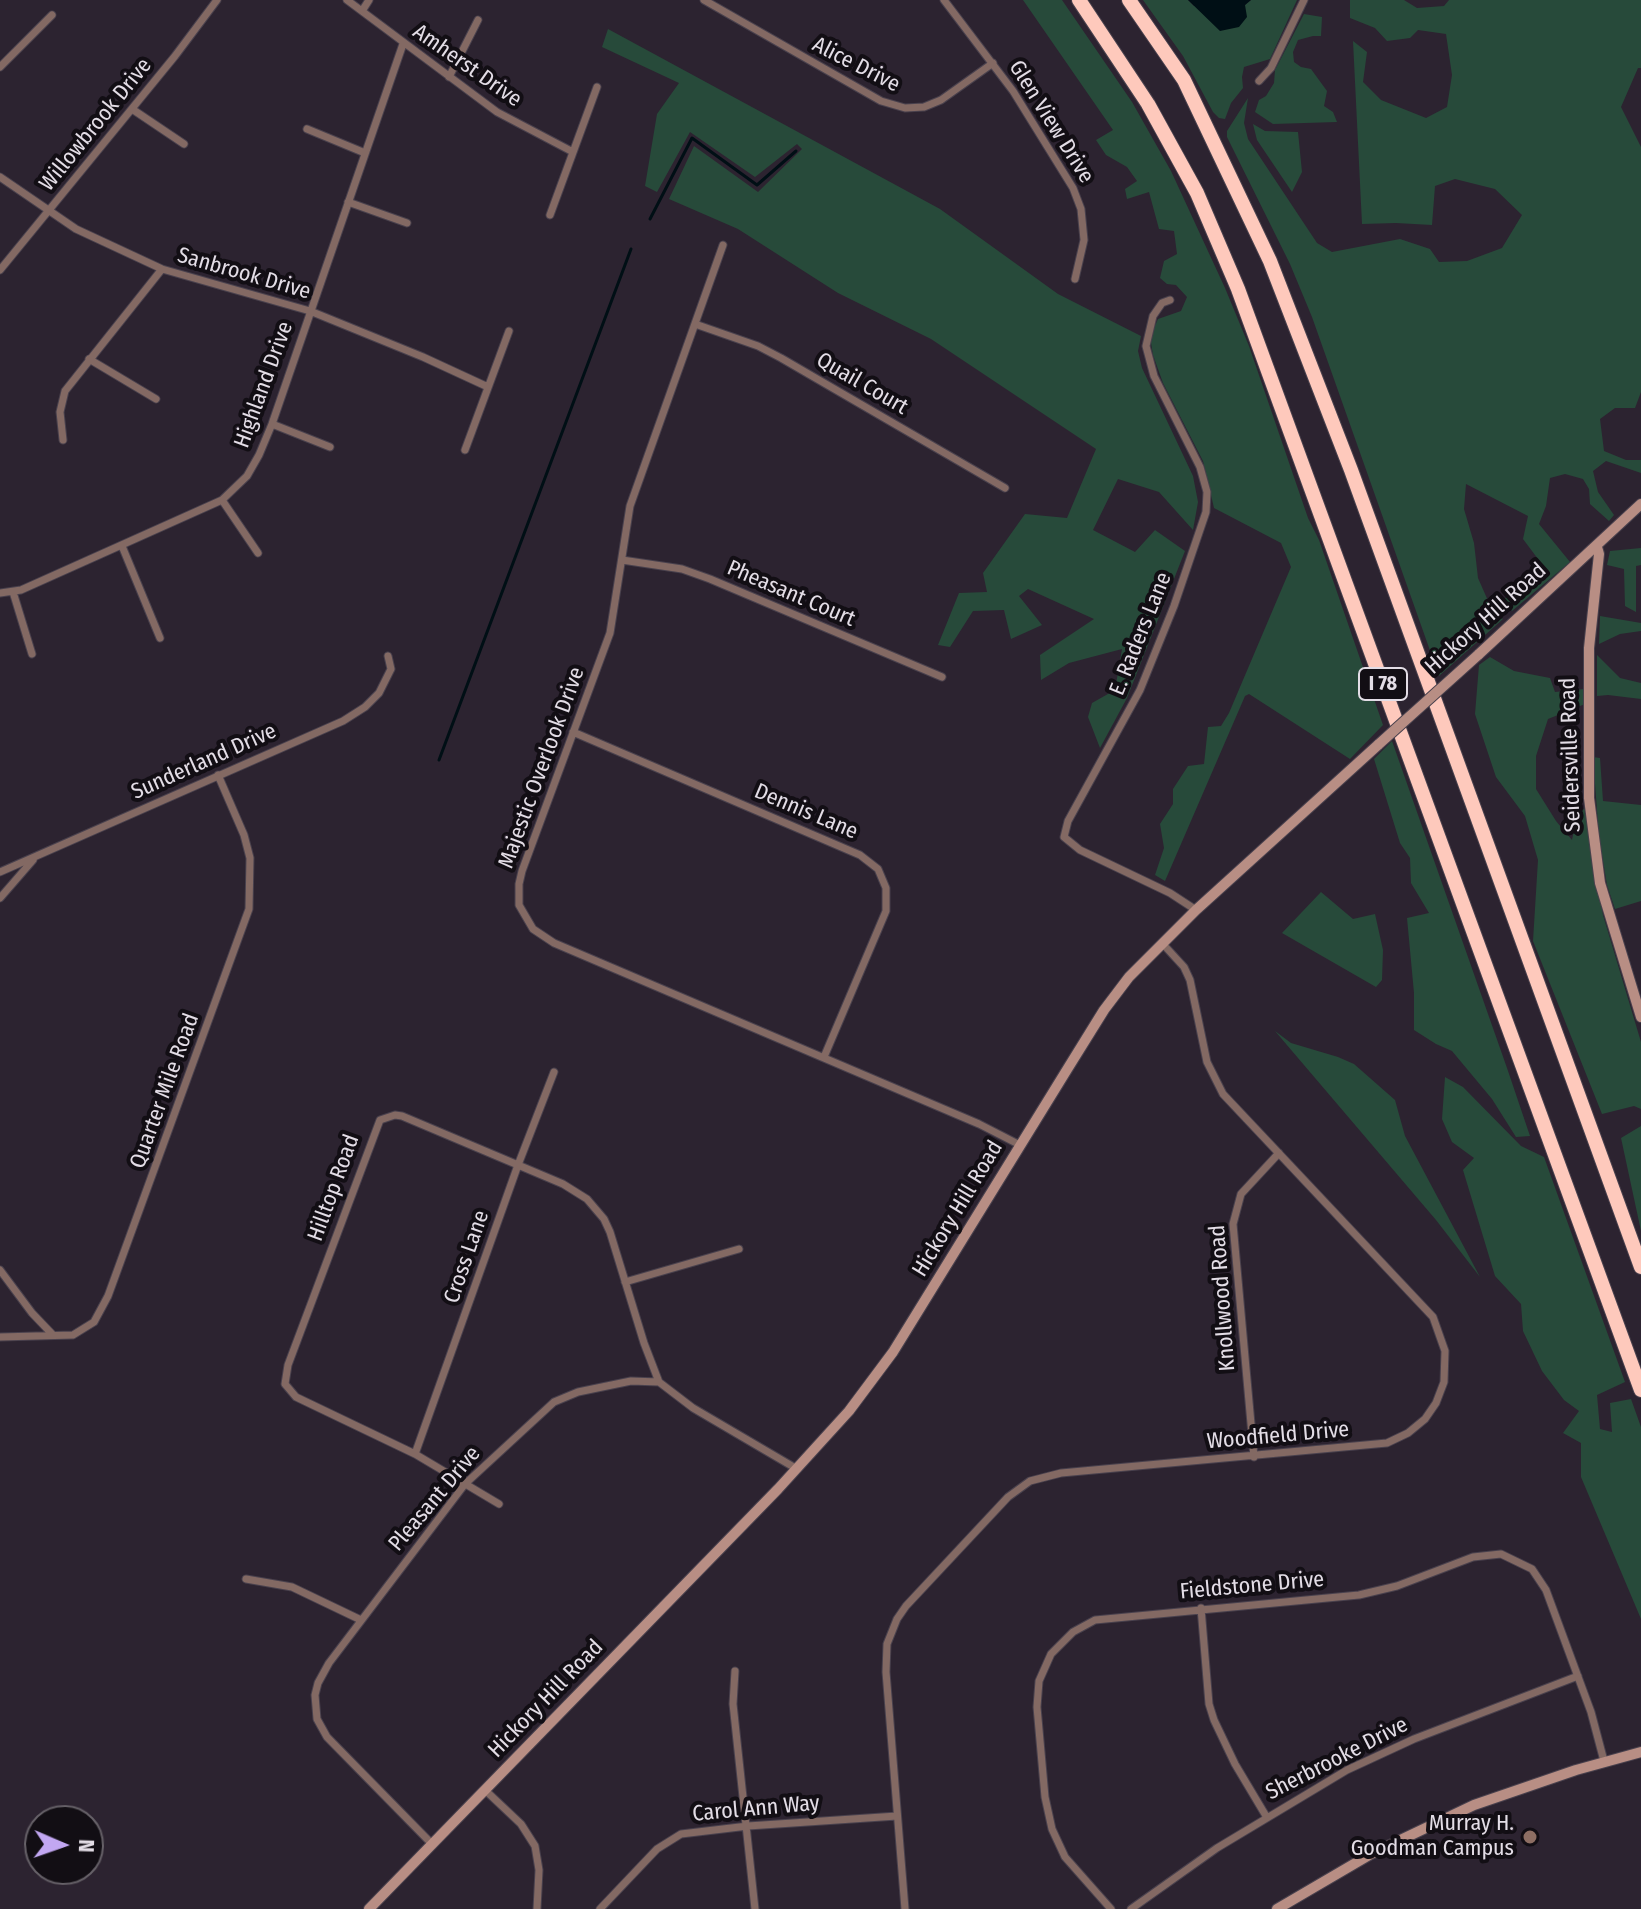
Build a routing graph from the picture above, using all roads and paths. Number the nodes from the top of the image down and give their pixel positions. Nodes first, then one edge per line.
1 (217, 0) edge
2 (347, 0) edge
3 (369, 0) edge
4 (704, 0) edge
5 (944, 0) edge
6 (1079, 0) edge
7 (1129, 0) edge
8 (1304, 0) edge
9 (362, 11) junction
10 (52, 15) dead end
11 (478, 20) dead end
12 (403, 44) junction
13 (993, 63) junction
14 (0, 67) edge
15 (449, 77) junction
16 (1259, 81) dead end
17 (597, 87) dead end
18 (132, 109) junction
19 (307, 129) dead end
20 (184, 144) dead end
21 (573, 152) junction
22 (365, 153) junction
23 (0, 177) edge
24 (348, 202) junction
25 (48, 211) junction
26 (550, 215) dead end
27 (407, 223) dead end
28 (723, 245) dead end
29 (162, 269) junction
30 (0, 270) edge
31 (1075, 279) dead end
32 (1170, 300) dead end
33 (310, 311) junction
34 (695, 324) junction
35 (509, 331) dead end
36 (89, 359) junction
37 (488, 387) junction
38 (156, 399) dead end
39 (272, 424) junction
40 (63, 440) dead end
41 (330, 447) dead end
42 (465, 450) dead end
43 (1005, 488) dead end
44 (222, 500) junction
45 (1641, 504) edge
46 (122, 546) junction
47 (1597, 547) junction
48 (258, 553) dead end
49 (622, 560) junction
50 (13, 592) junction
51 (0, 593) edge
52 (160, 638) dead end
53 (32, 654) dead end
54 (388, 656) dead end
55 (942, 677) dead end
56 (573, 732) junction
57 (218, 775) junction
58 (37, 855) junction
59 (0, 872) edge
60 (0, 898) edge
61 (1196, 910) junction
62 (1162, 943) junction
63 (1641, 1017) edge
64 (824, 1057) junction
65 (554, 1072) dead end
66 (1020, 1145) junction
67 (1279, 1153) junction
68 (518, 1165) junction
69 (739, 1249) dead end
70 (1641, 1267) edge
71 (0, 1270) edge
72 (625, 1282) junction
73 (53, 1335) junction
74 (0, 1337) edge
75 (659, 1382) junction
76 (1641, 1390) edge
77 (415, 1454) junction
78 (1254, 1457) junction
79 (797, 1469) junction
80 (465, 1484) junction
81 (499, 1504) dead end
82 (246, 1579) dead end
83 (1201, 1608) junction
84 (361, 1620) junction
85 (735, 1671) dead end
86 (1578, 1676) junction
87 (1641, 1752) edge
88 (1604, 1761) junction
89 (485, 1790) junction
90 (897, 1816) junction
91 (1266, 1816) junction
92 (748, 1826) junction
93 (431, 1843) junction
94 (369, 1909) edge
95 (537, 1909) edge
96 (600, 1909) edge
97 (755, 1909) edge
98 (905, 1909) edge
99 (1111, 1909) edge
100 (1131, 1909) edge
101 (1277, 1909) edge

1 - 18 street, Willowbrook Drive
2 - 9 street, Amherst Drive
3 - 9 street
4 - 13 street, Alice Drive
5 - 13 street, Glen View Drive
6 - 76 highway, I 78
7 - 70 highway, I 78
8 - 16 street
9 - 12 street, Amherst Drive
10 - 14 street
11 - 15 street
12 - 15 street, Amherst Drive
12 - 22 street, Highland Drive
13 - 31 street, Glen View Drive
15 - 21 street, Amherst Drive
17 - 21 street
18 - 20 street
18 - 25 street, Willowbrook Drive
19 - 22 street
21 - 26 street
22 - 24 street, Highland Drive
23 - 25 street, Sanbrook Drive
24 - 27 street
24 - 33 street, Highland Drive
25 - 29 street, Sanbrook Drive
25 - 30 street, Willowbrook Drive
28 - 34 street, Majestic Overlook Drive
29 - 33 street, Sanbrook Drive
29 - 36 street
32 - 61 street, E. Raders Lane
33 - 37 street, Sanbrook Drive
33 - 39 street, Highland Drive
34 - 43 street, Quail Court
34 - 49 street, Majestic Overlook Drive
35 - 37 street
36 - 38 street
36 - 40 street
37 - 42 street
39 - 41 street
39 - 44 street, Highland Drive
44 - 46 street, Highland Drive
44 - 48 street
45 - 47 street
46 - 50 street, Highland Drive
46 - 52 street
47 - 61 street, Hickory Hill Road, bridge
47 - 63 street, Seidersville Road
49 - 55 street, Pheasant Court
49 - 56 street, Majestic Overlook Drive
50 - 51 street, Highland Drive
50 - 53 street
54 - 57 street, Sunderland Drive
56 - 64 street, Majestic Overlook Drive
56 - 64 street, Dennis Lane
57 - 58 street, Sunderland Drive
57 - 73 street, Quarter Mile Road
58 - 59 street, Sunderland Drive
58 - 60 street
61 - 62 street, Hickory Hill Road
62 - 66 street, Hickory Hill Road
62 - 67 street, Woodfield Drive
64 - 66 street, Majestic Overlook Drive
65 - 68 street, Cross Lane
66 - 79 street, Hickory Hill Road
67 - 78 street, Knollwood Road
67 - 78 street, Woodfield Drive
68 - 72 street, Hilltop Road
68 - 77 street, Cross Lane
68 - 77 street, Hilltop Road
69 - 72 street
71 - 73 street
72 - 75 street, Hilltop Road
73 - 74 street, Quarter Mile Road
75 - 79 street
75 - 80 street, Pleasant Drive
77 - 80 street, Hilltop Road
78 - 90 street, Woodfield Drive
79 - 89 street, Hickory Hill Road
80 - 81 street, Hilltop Road
80 - 84 street, Pleasant Drive
82 - 84 street
83 - 86 street, Fieldstone Drive
83 - 91 street
83 - 99 street, Fieldstone Drive
84 - 93 street, Pleasant Drive
85 - 92 street
86 - 88 street, Fieldstone Drive
86 - 91 street, Sherbrooke Drive
87 - 88 street
88 - 101 street
89 - 93 street, Hickory Hill Road
89 - 95 street
90 - 92 street, Carol Ann Way
90 - 98 street, Woodfield Drive
91 - 100 street, Sherbrooke Drive
92 - 96 street, Carol Ann Way
92 - 97 street
93 - 94 street, Hickory Hill Road

